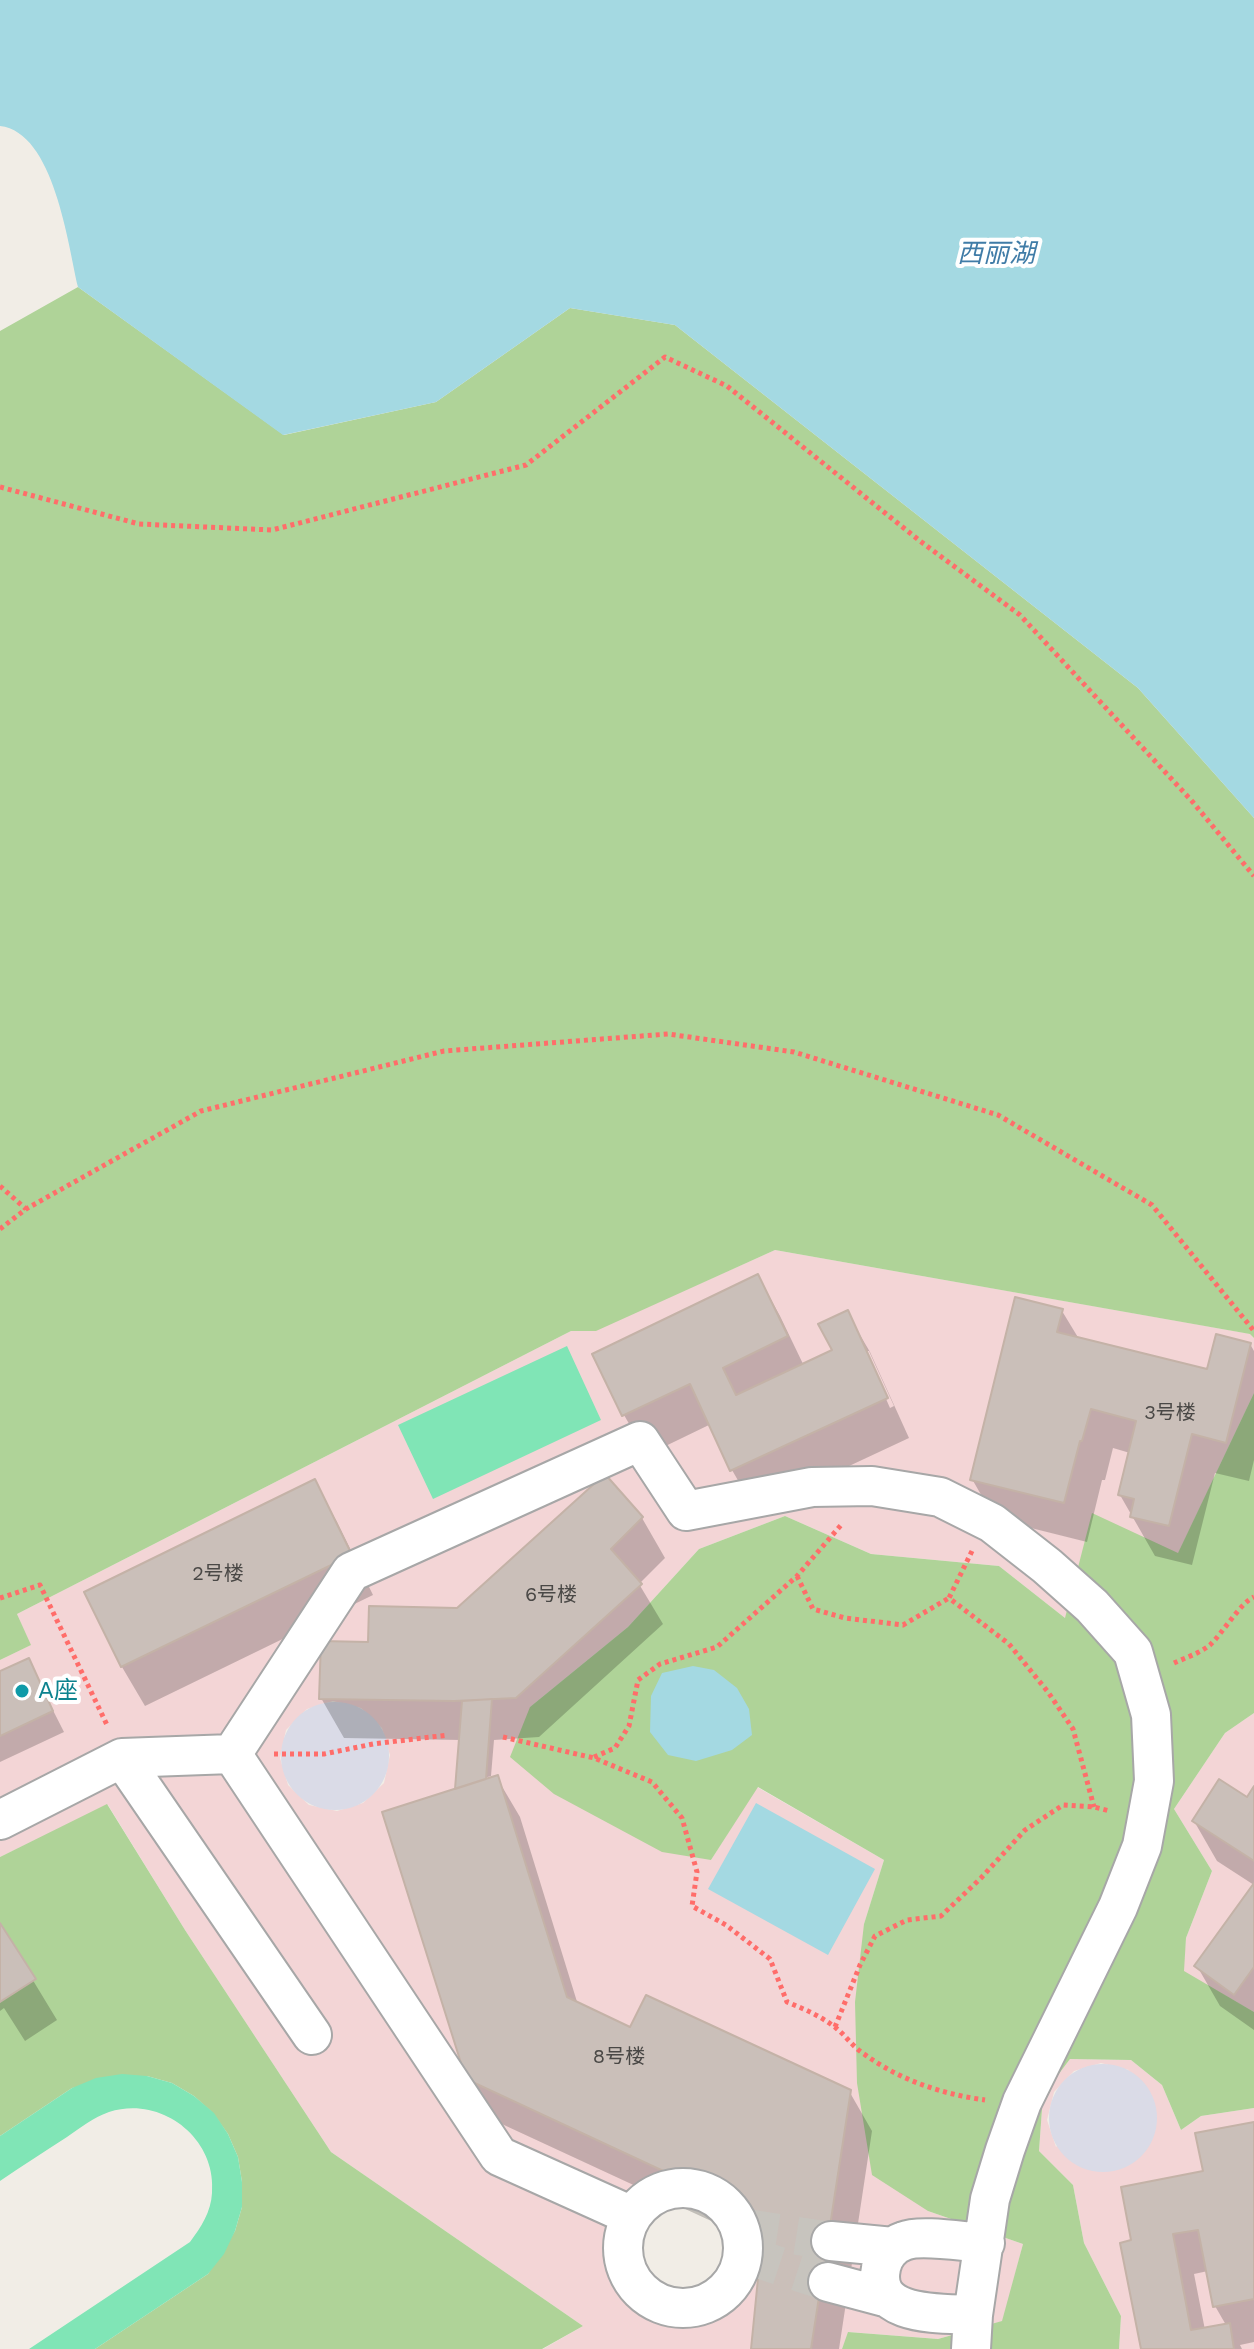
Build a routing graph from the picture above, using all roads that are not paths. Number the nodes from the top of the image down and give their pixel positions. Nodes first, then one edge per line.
1 (232, 1754) junction
2 (122, 1758) junction
3 (0, 1820) edge
4 (312, 2035) dead end
5 (632, 2216) dead end
6 (831, 2241) tunnel mouth
7 (985, 2243) junction
8 (893, 2247) junction
9 (828, 2282) tunnel mouth
10 (888, 2298) junction
11 (972, 2332) edge

1 - 2 lane
1 - 5 lane
1 - 7 lane
2 - 3 lane
2 - 4 lane
6 - 8 lane
7 - 8 lane
7 - 11 lane
8 - 10 lane
9 - 10 lane
10 - 11 lane

